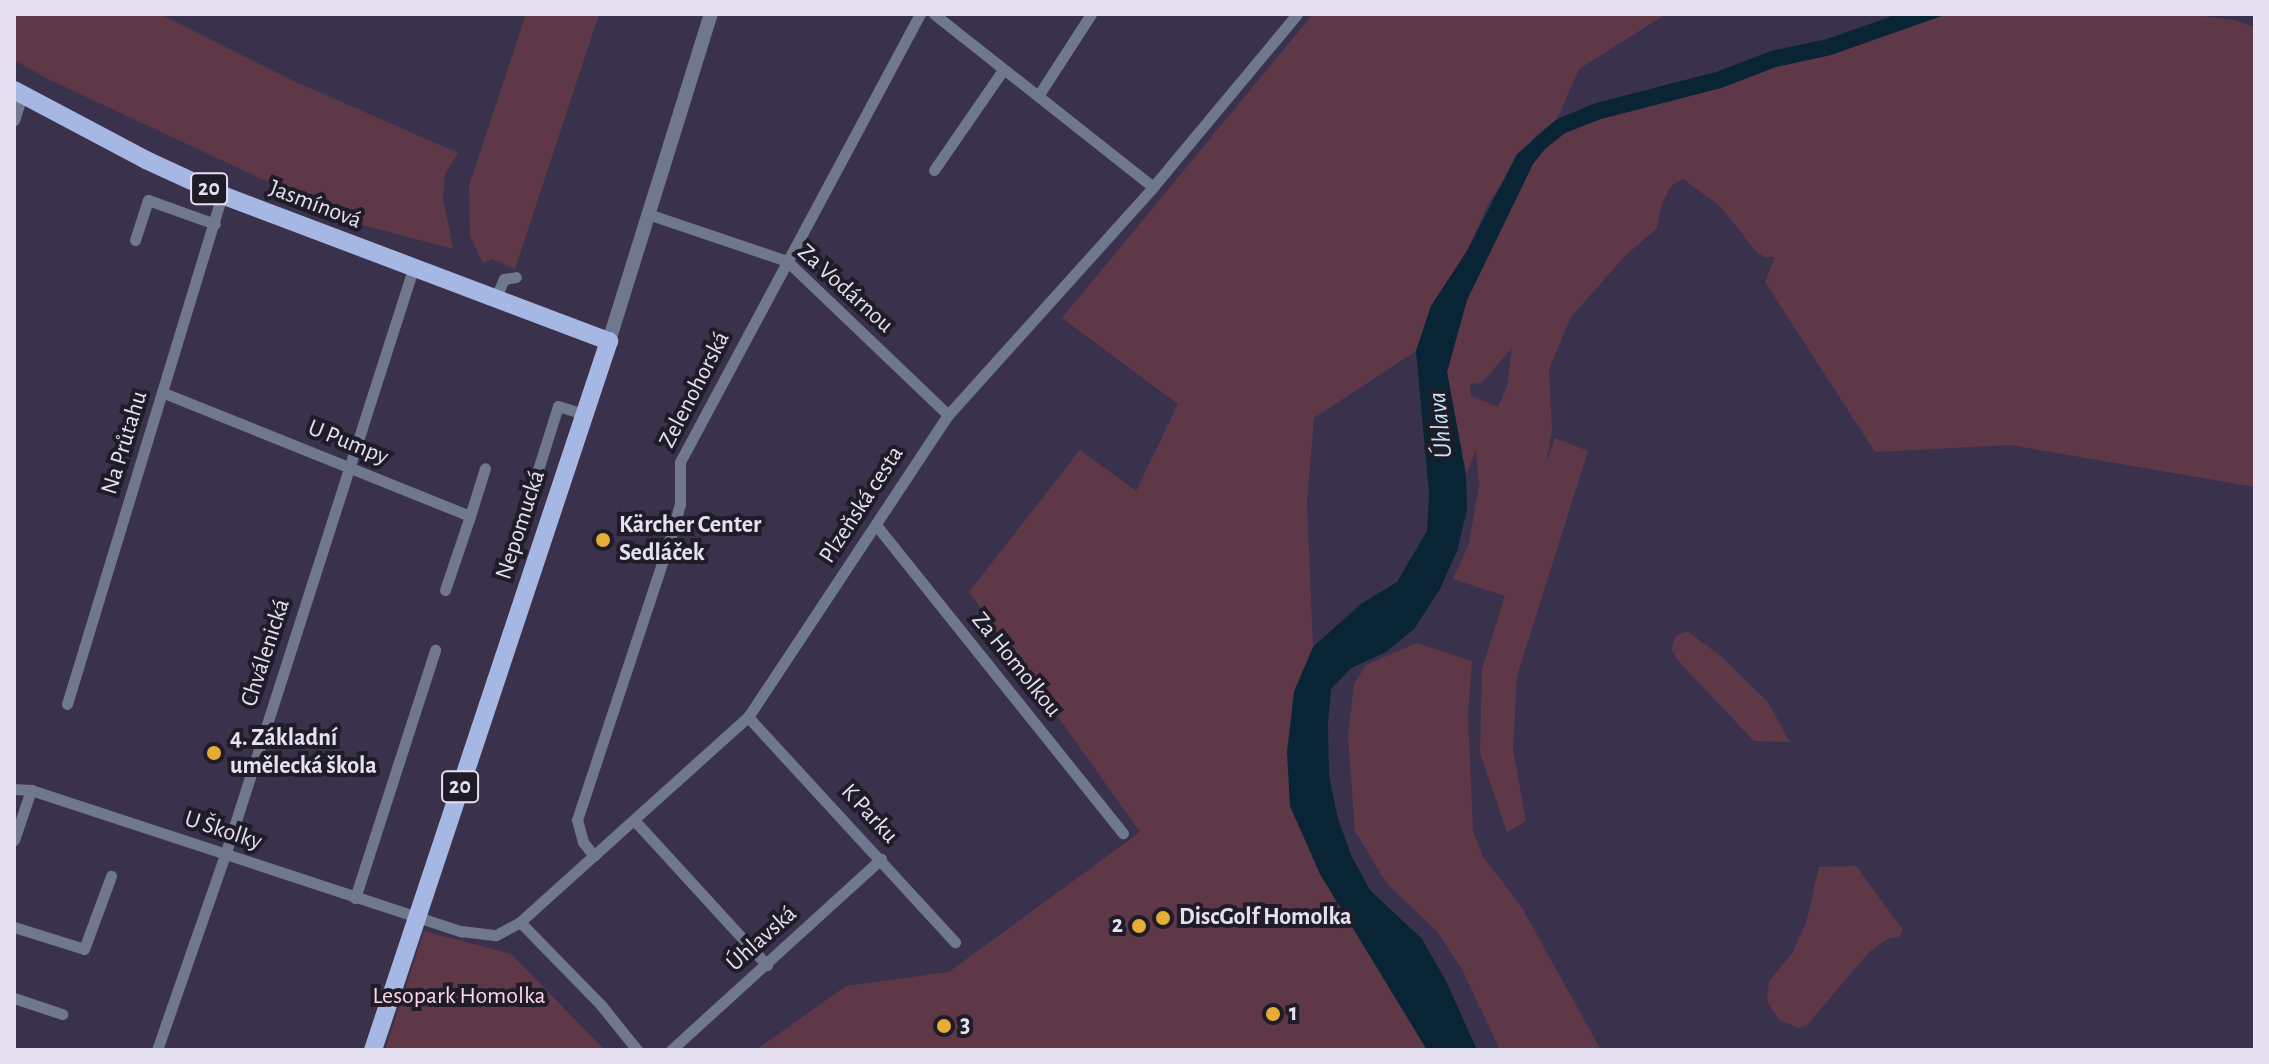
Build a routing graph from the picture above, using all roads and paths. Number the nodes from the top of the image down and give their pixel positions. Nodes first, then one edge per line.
1 (711, 14) edge
2 (920, 14) edge
3 (934, 14) edge
4 (1091, 14) edge
5 (1293, 15) edge
6 (1003, 70) junction
7 (18, 93) edge
8 (1038, 96) junction
9 (14, 120) edge
10 (934, 170) dead end
11 (1153, 187) junction
12 (222, 195) junction
13 (648, 214) junction
14 (215, 224) junction
15 (135, 240) dead end
16 (787, 261) junction
17 (413, 269) junction
18 (516, 277) dead end
19 (495, 299) junction
20 (609, 341) junction
21 (164, 393) junction
22 (584, 414) junction
23 (948, 415) junction
24 (348, 466) junction
25 (485, 468) dead end
26 (470, 516) junction
27 (876, 525) junction
28 (518, 533) dead end
29 (445, 590) dead end
30 (435, 650) dead end
31 (67, 704) dead end
32 (748, 717) junction
33 (14, 789) edge
34 (31, 790) junction
35 (634, 820) junction
36 (1123, 833) dead end
37 (14, 840) edge
38 (225, 855) junction
39 (594, 856) junction
40 (881, 859) junction
41 (111, 876) dead end
42 (355, 898) junction
43 (417, 917) junction
44 (520, 922) junction
45 (14, 927) edge
46 (955, 942) dead end
47 (767, 965) junction
48 (14, 998) edge
49 (62, 1014) dead end
50 (157, 1050) edge
51 (373, 1050) edge
52 (637, 1050) edge
53 (671, 1050) edge

1 - 13 street, Nepomucká
2 - 16 street, Zelenohorská
3 - 6 street
4 - 8 street
5 - 11 street, Plzeňská cesta
6 - 8 street
6 - 10 street
7 - 9 street
7 - 12 main road, Jasmínová / 20
8 - 11 street
11 - 23 street, Plzeňská cesta
12 - 14 street, Na Průtahu
12 - 17 main road, Jasmínová / 20
13 - 16 street, Za Vodárnou
13 - 20 street, Nepomucká
14 - 15 street
14 - 21 street, Na Průtahu
16 - 23 street, Za Vodárnou
16 - 39 street, Zelenohorská
17 - 19 main road, Jasmínová / 20
17 - 24 street, Chválenická
18 - 19 street
19 - 20 main road, Jasmínová / 20
20 - 22 main road, Nepomucká / 20
21 - 24 street, U Pumpy
21 - 31 street, Na Průtahu
22 - 28 street
22 - 43 main road, Nepomucká / 20
23 - 27 street, Plzeňská cesta
24 - 26 street, U Pumpy
24 - 38 street, Chválenická
25 - 26 street
26 - 29 street
27 - 32 street, Plzeňská cesta
27 - 36 street, Za Homolkou
30 - 42 street
32 - 35 street, Plzeňská cesta
32 - 40 street, K Parku
33 - 34 street, U Školky
34 - 37 street
34 - 38 street, U Školky
35 - 39 street, Plzeňská cesta
35 - 47 street
38 - 42 street, U Školky
38 - 50 street, Chválenická
39 - 44 street, Plzeňská cesta
40 - 46 street, K Parku
40 - 47 street, Úhlavská
41 - 45 street
42 - 43 street, U Školky
43 - 44 street, Plzeňská cesta
43 - 51 main road, Nepomucká / 20
44 - 52 street
47 - 53 street, Úhlavská
48 - 49 street

